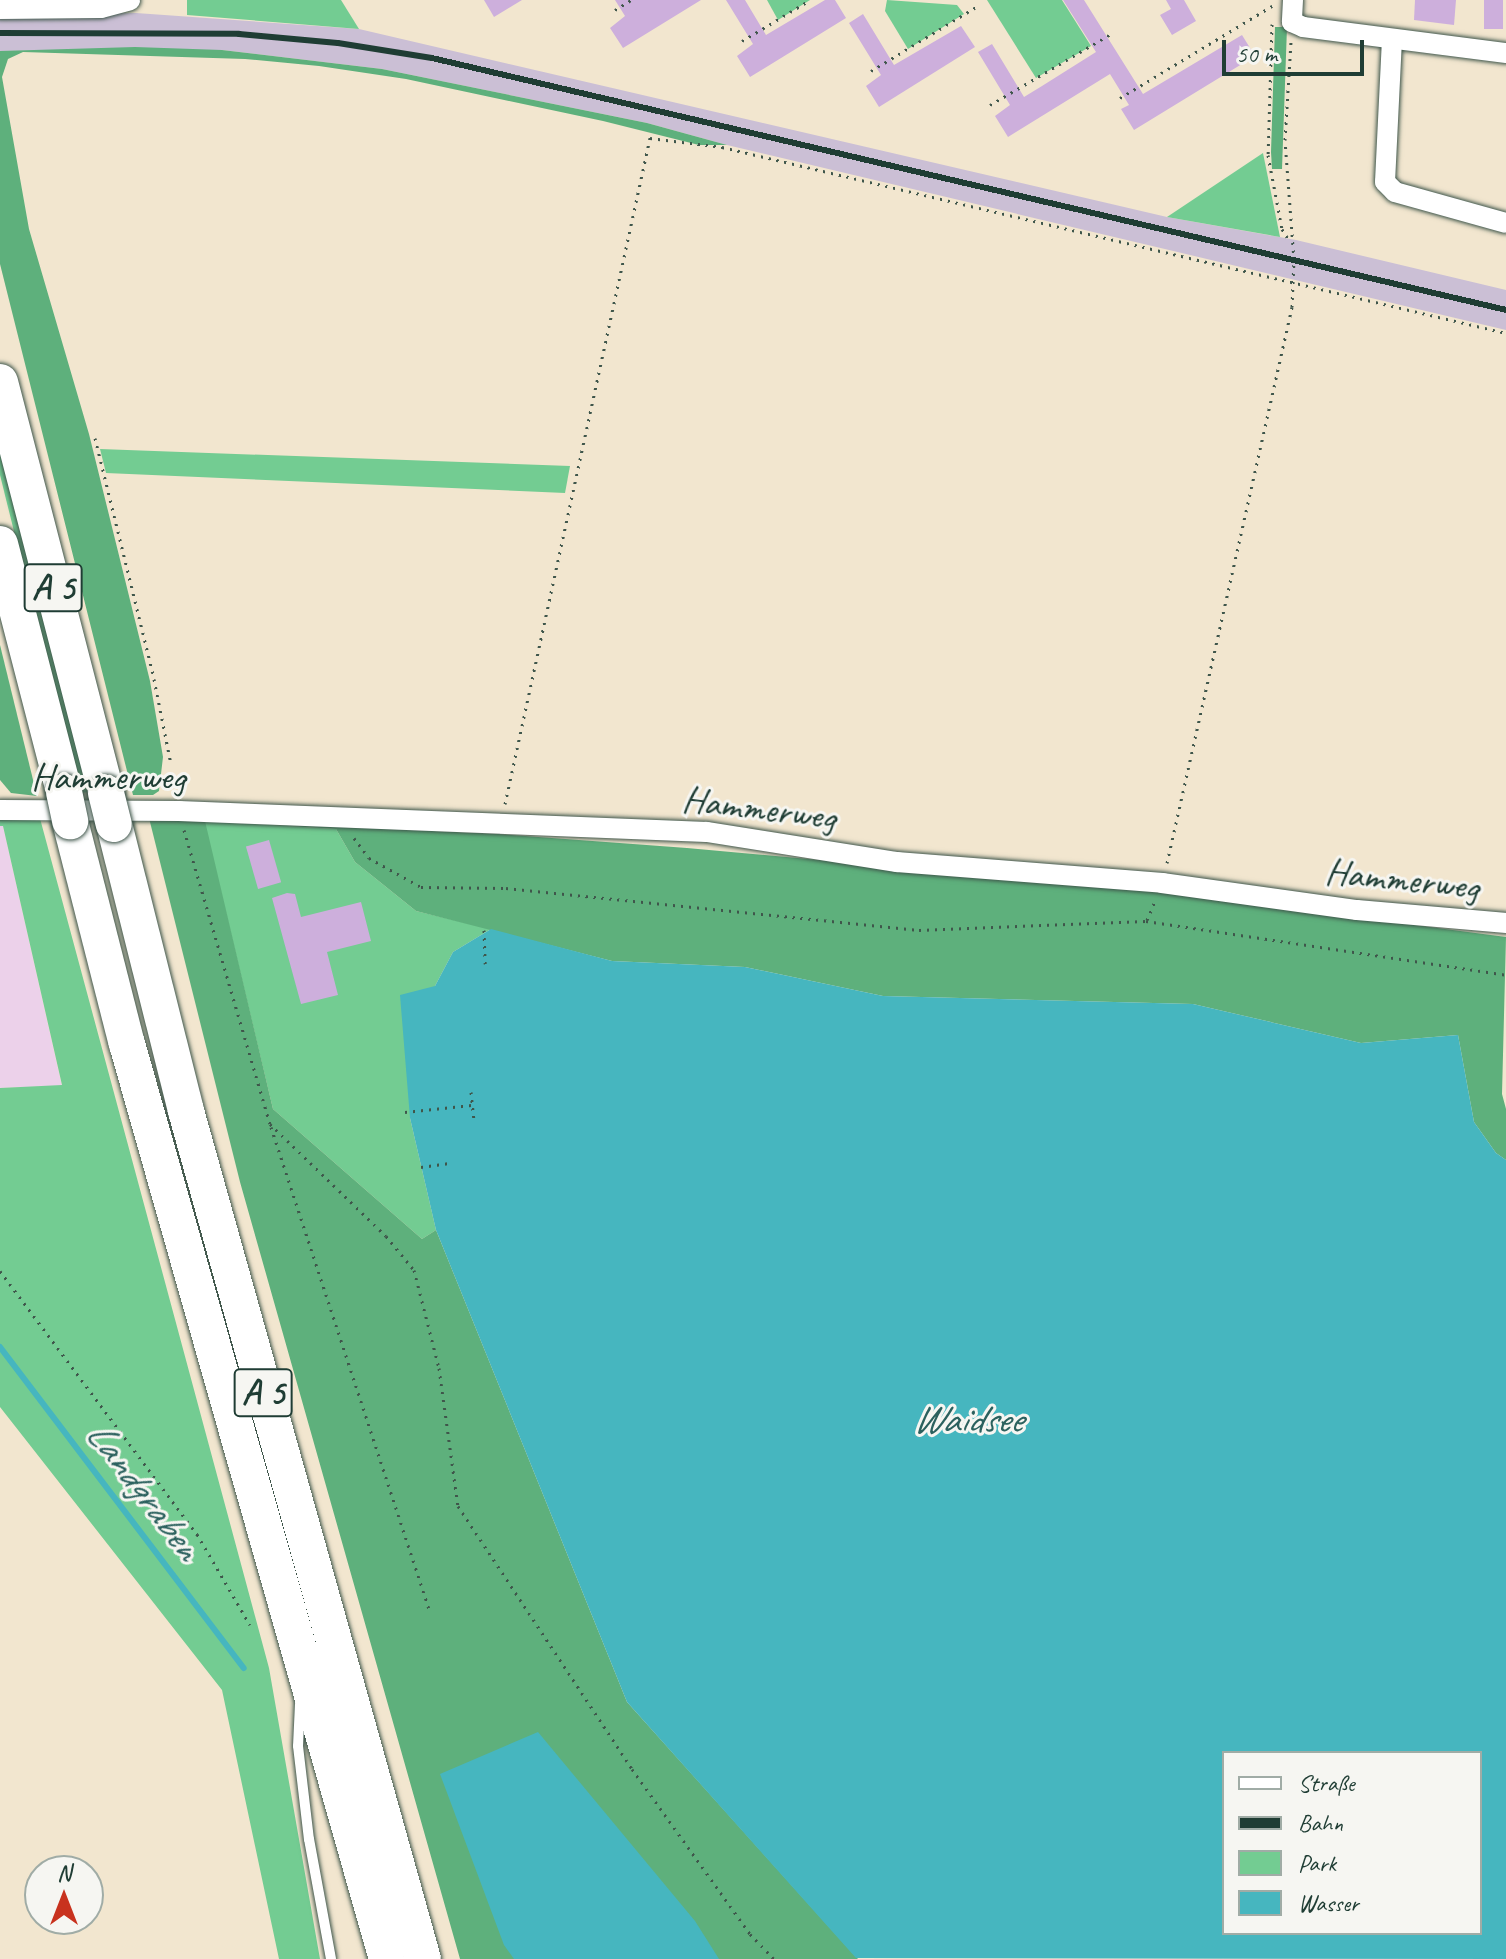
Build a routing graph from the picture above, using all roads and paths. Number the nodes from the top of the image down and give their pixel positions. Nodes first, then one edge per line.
1 (130, 0) edge
2 (631, 0) edge
3 (810, 0) edge
4 (1272, 0) edge
5 (1293, 0) edge
6 (1272, 6) junction
7 (976, 7) dead end
8 (0, 9) edge
9 (615, 10) dead end
10 (1292, 22) junction
11 (1112, 33) dead end
12 (1392, 39) junction
13 (742, 41) dead end
14 (1506, 53) edge
15 (871, 71) dead end
16 (1120, 98) dead end
17 (990, 105) dead end
18 (1506, 223) edge
19 (1291, 243) junction
20 (1294, 283) junction
21 (1506, 333) edge
22 (0, 382) edge
23 (95, 438) dead end
24 (0, 544) edge
25 (171, 764) dead end
26 (0, 810) edge
27 (179, 811) junction
28 (347, 820) junction
29 (502, 824) junction
30 (1162, 883) junction
31 (1506, 923) edge
32 (484, 930) dead end
33 (485, 964) dead end
34 (1506, 975) edge
35 (471, 1092) dead end
36 (472, 1105) junction
37 (405, 1112) dead end
38 (474, 1119) dead end
39 (270, 1124) junction
40 (448, 1163) dead end
41 (421, 1167) dead end
42 (0, 1271) edge
43 (430, 1612) dead end
44 (250, 1625) dead end
45 (302, 1662) junction
46 (331, 1959) edge
47 (387, 1959) edge
48 (423, 1959) edge
49 (774, 1959) edge

1 - 8 street
2 - 9 path
3 - 13 path
4 - 6 path
5 - 10 street
6 - 16 path
6 - 19 path
7 - 15 path
10 - 12 street
10 - 19 path
11 - 17 path
12 - 14 street
12 - 18 street
19 - 20 path
20 - 21 path
20 - 29 path
20 - 30 path
22 - 48 highway, A 5
23 - 25 path
24 - 45 highway, A 5
26 - 27 street, Hammerweg
27 - 28 street, Hammerweg
27 - 39 path
28 - 29 street, Hammerweg
28 - 34 path
29 - 30 street, Hammerweg
30 - 31 street, Hammerweg
32 - 33 path
35 - 36 path
36 - 37 path
36 - 38 path
39 - 43 path
39 - 49 path
40 - 41 path
42 - 44 path
45 - 46 lane
45 - 47 highway, A 5

